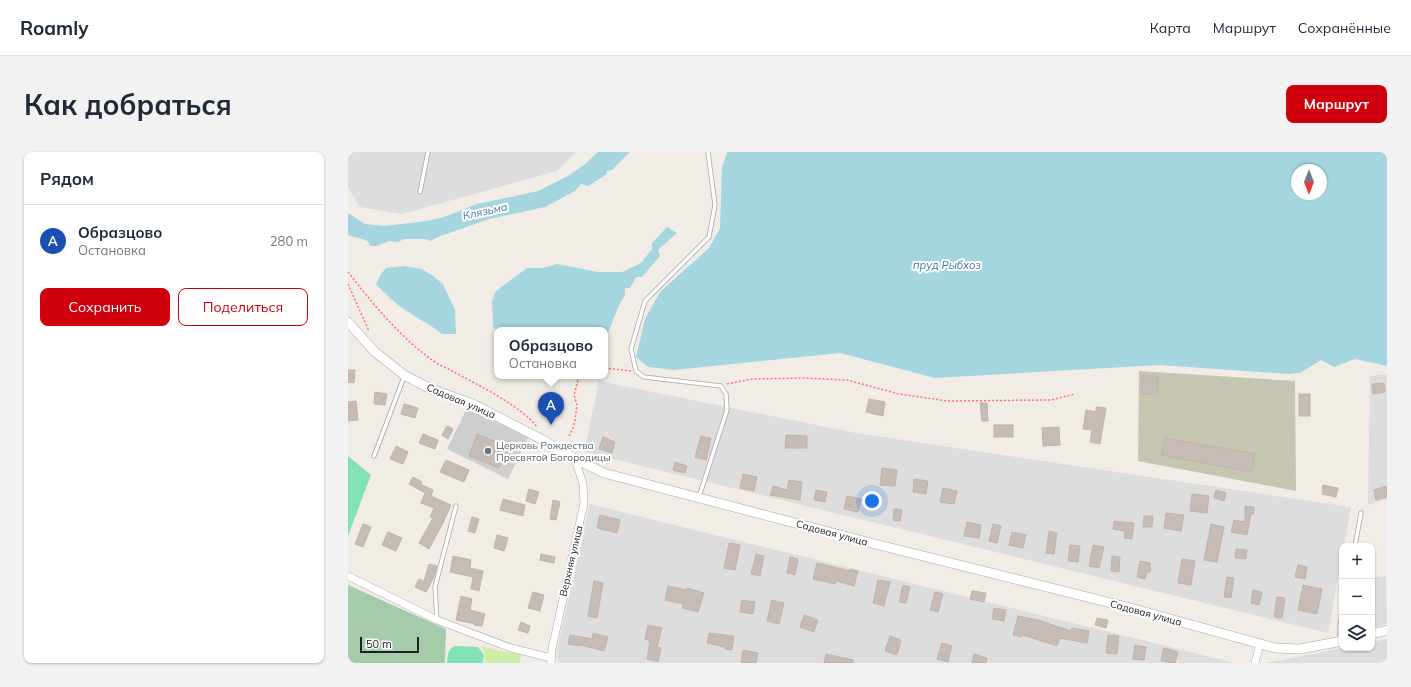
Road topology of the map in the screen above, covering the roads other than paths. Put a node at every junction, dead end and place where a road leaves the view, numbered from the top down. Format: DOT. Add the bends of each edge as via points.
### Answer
graph roads {
  1 [pos="428,152"];
  2 [pos="708,152"];
  3 [pos="420,192"];
  4 [pos="348,322"];
  5 [pos="404,375"];
  6 [pos="374,456"];
  7 [pos="575,459"];
  8 [pos="698,498"];
  9 [pos="456,506"];
  10 [pos="1361,513"];
  11 [pos="1356,543"];
  12 [pos="348,576"];
  13 [pos="437,620"];
  14 [pos="1387,630"];
  15 [pos="1375,633"];
  16 [pos="1339,641"];
  17 [pos="1260,644"];
  18 [pos="551,660"];
  19 [pos="1256,663"];
  1 -- 3 [label="lane"];
  2 -- 8 [label="lane" via="715,205 709,237 645,301 631,349 636,371 644,377 721,386 726,394 727,410"];
  4 -- 5 [label="street, Садовая улица" via="374,351"];
  5 -- 6 [label="lane"];
  5 -- 7 [label="street, Садовая улица" via="431,389 473,404"];
  7 -- 8 [label="street, Садовая улица" via="604,473"];
  7 -- 18 [label="street, Верхняя улица" via="583,484 584,503"];
  8 -- 17 [label="street, Садовая улица" via="1127,607"];
  9 -- 13 [label="lane" via="435,587"];
  10 -- 11 [label="lane"];
  12 -- 13 [label="street"];
  13 -- 18 [label="street"];
  14 -- 15 [label="street"];
  16 -- 17 [label="street, Садовая улица" via="1300,649 1275,648"];
  17 -- 19 [label="street"];
}
